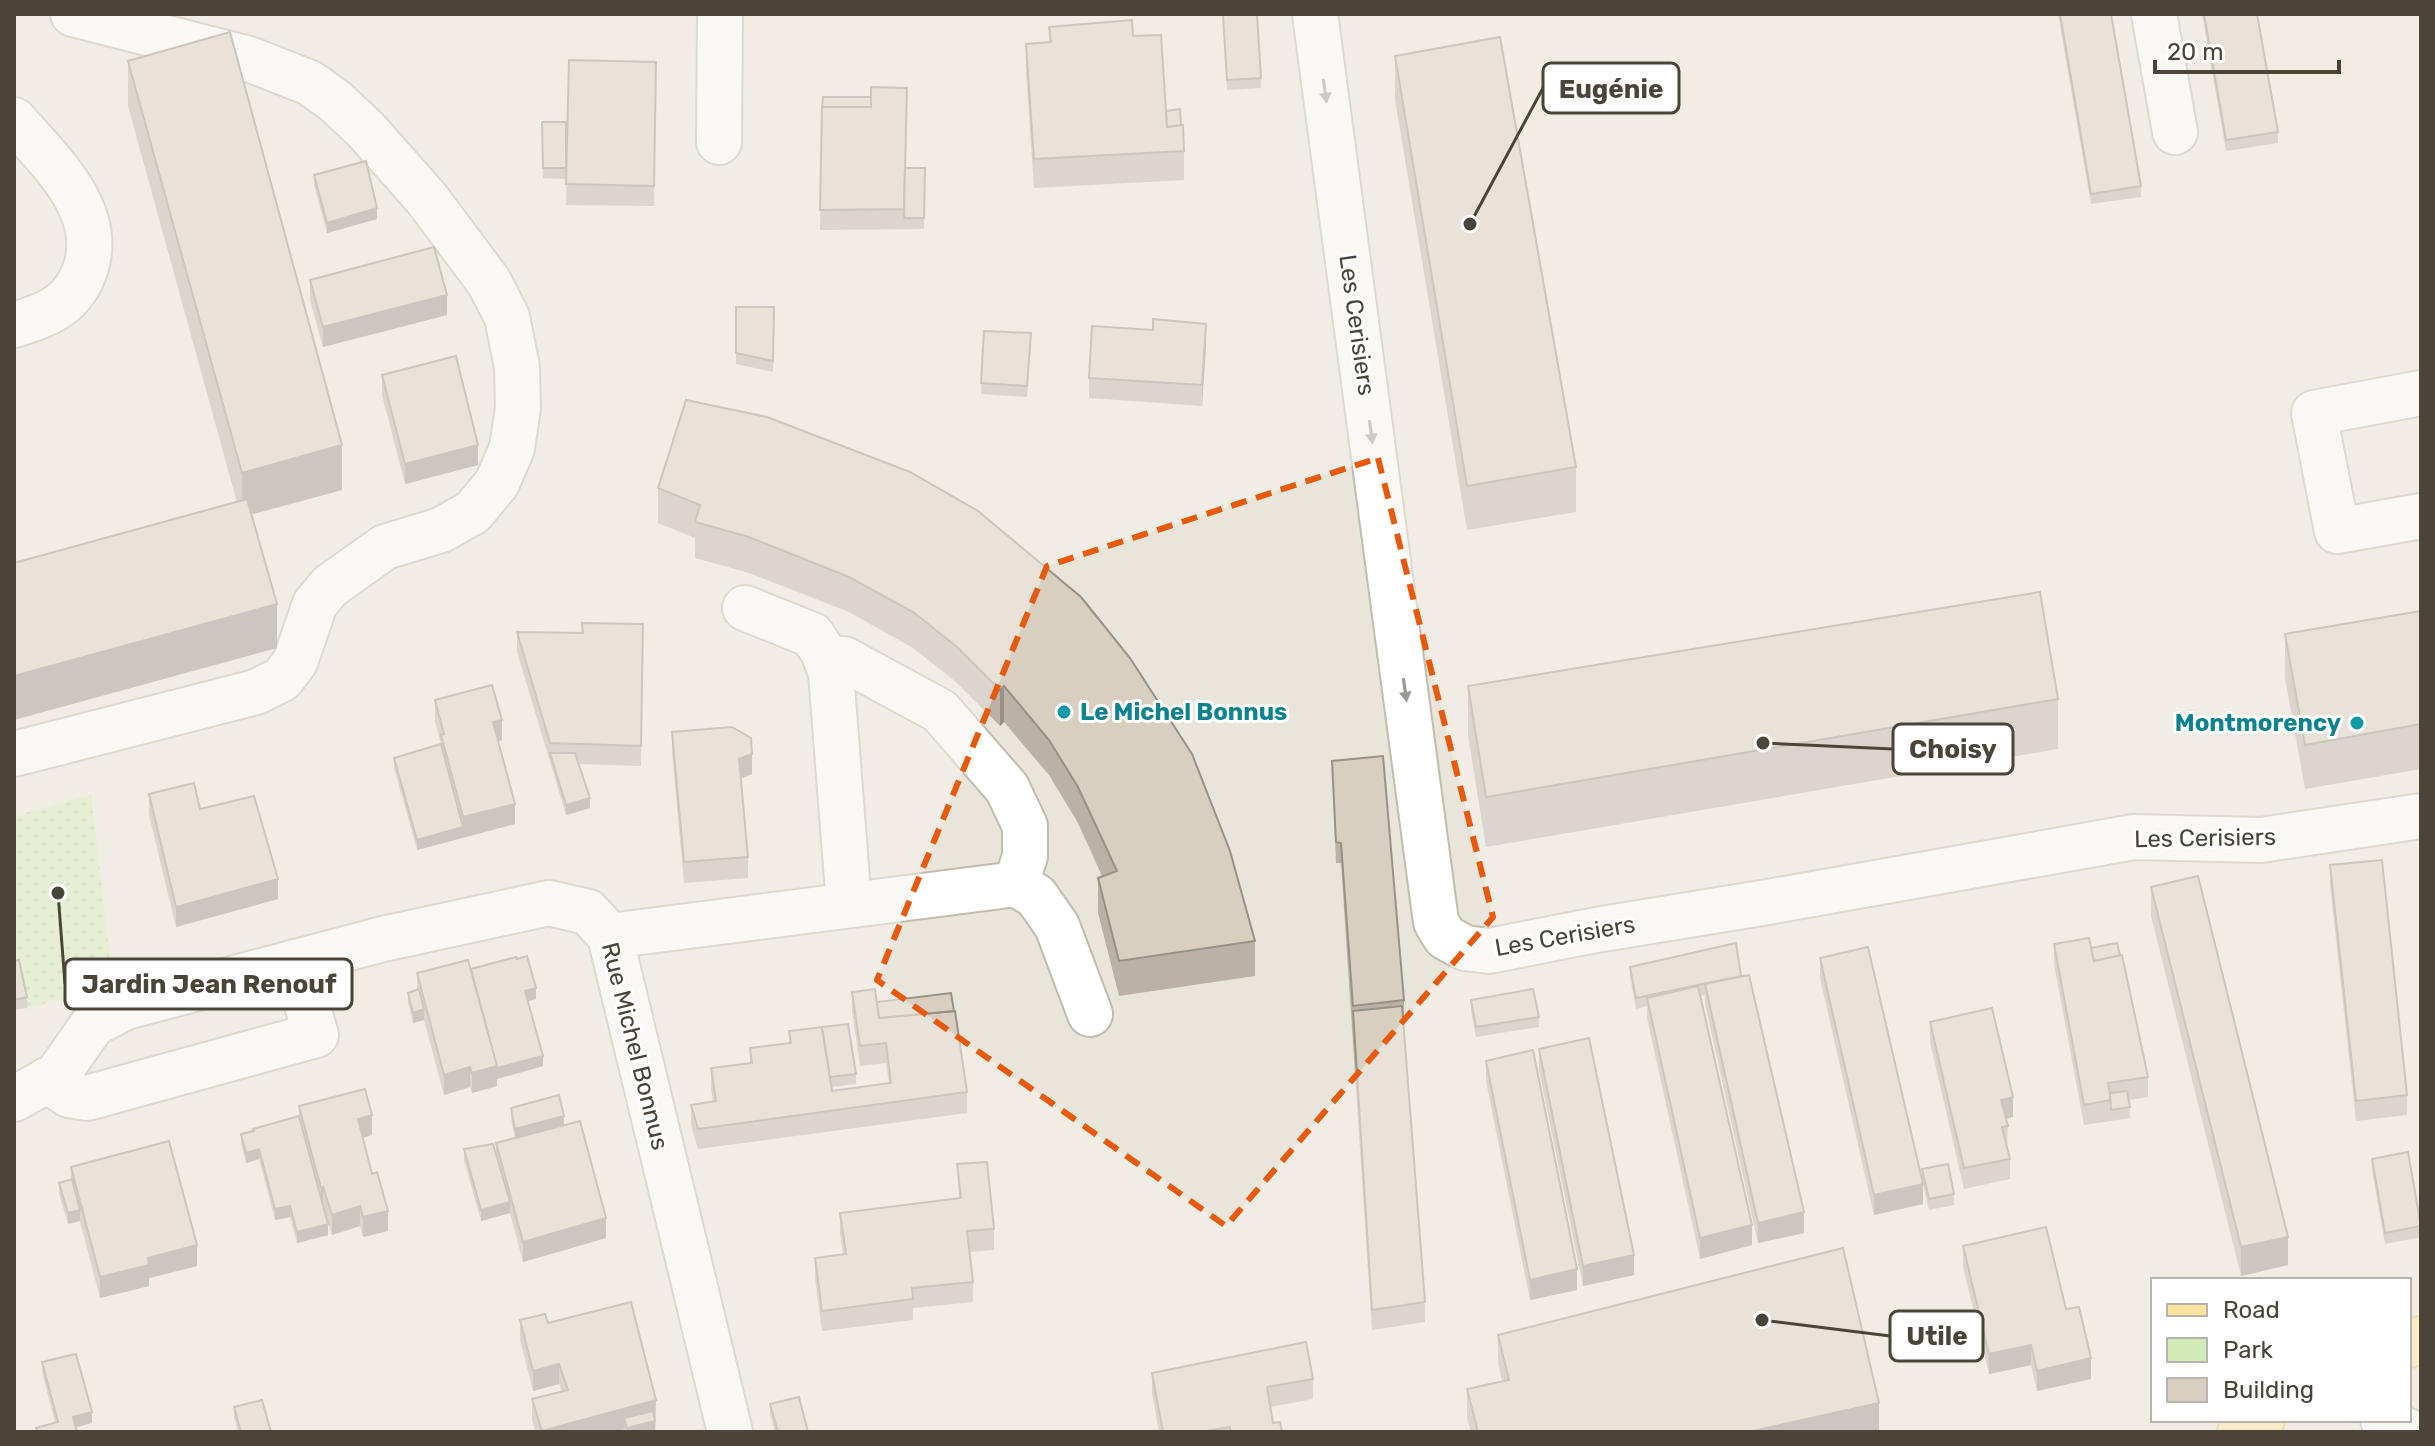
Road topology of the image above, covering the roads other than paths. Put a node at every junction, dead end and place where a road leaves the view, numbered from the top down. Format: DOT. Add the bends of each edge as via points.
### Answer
graph roads {
  1 [pos="73,14"];
  2 [pos="720,14"];
  3 [pos="1315,14"];
  4 [pos="2154,14"];
  5 [pos="14,120"];
  6 [pos="2175,132"];
  7 [pos="719,142"];
  8 [pos="14,325"];
  9 [pos="2421,393"];
  10 [pos="2421,516"];
  11 [pos="745,608"];
  12 [pos="826,660"];
  13 [pos="14,754"];
  14 [pos="2421,816"];
  15 [pos="1016,884"];
  16 [pos="849,905"];
  17 [pos="610,936"];
  18 [pos="294,962"];
  19 [pos="1090,1014"];
  20 [pos="30,1090"];
  21 [pos="2258,1422"];
  22 [pos="2388,1422"];
  23 [pos="730,1432"];
  24 [pos="2240,1432"];
  25 [pos="2410,1432"];
  1 -- 13 [label="street" via="249,59 310,83 335,101 427,199 489,282 507,317 518,408 512,448 497,483 473,512 441,530 385,547 330,586 315,604 295,662 282,679 256,692"];
  2 -- 7 [label="street"];
  3 -- 14 [label="street, Les Cerisiers, one-way" via="1436,922 1445,937 1465,948 1489,951 2134,837 2261,840"];
  4 -- 6 [label="street"];
  5 -- 8 [label="street" via="73,192 89,225 90,255 82,281 65,304"];
  9 -- 10 [label="street" via="2314,413 2337,531"];
  11 -- 12 [label="street" via="812,635"];
  12 -- 15 [label="street" via="844,659 940,711 1007,788 1025,826 1025,856"];
  12 -- 16 [label="street"];
  15 -- 16 [label="street"];
  15 -- 19 [label="street" via="1036,896 1057,926"];
  16 -- 17 [label="street"];
  17 -- 18 [label="street, Rue Michel Bonnus" via="588,912 549,903"];
  17 -- 23 [label="street, Rue Michel Bonnus"];
  18 -- 20 [label="street, Rue Michel Bonnus" via="126,1007 93,1024 57,1075"];
  18 -- 20 [label="street, Rue Michel Bonnus" via="316,1035 87,1098"];
  21 -- 24 [label="main road"];
  22 -- 25 [label="street"];
}
